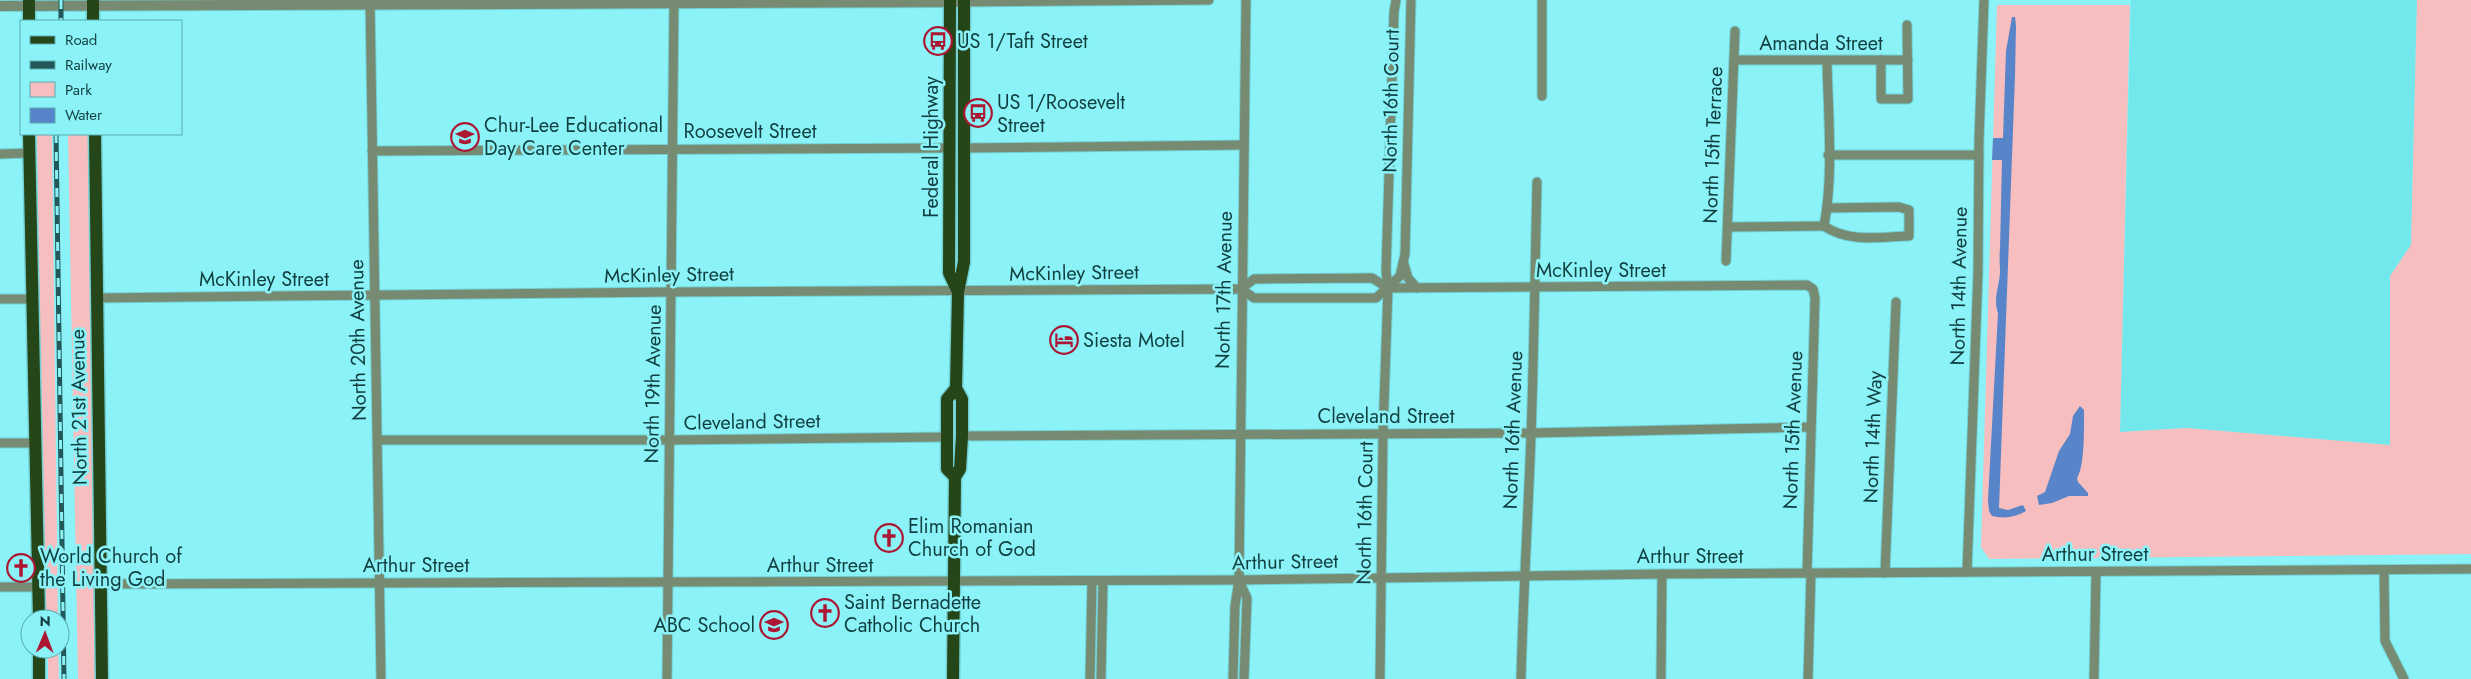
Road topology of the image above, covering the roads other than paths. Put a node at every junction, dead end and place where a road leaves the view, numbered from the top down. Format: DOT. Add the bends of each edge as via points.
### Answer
graph roads {
  1 [pos="1112,0"];
  2 [pos="1209,0"];
  3 [pos="1246,0"];
  4 [pos="1396,0"];
  5 [pos="1411,0"];
  6 [pos="1542,0"];
  7 [pos="1984,0"];
  8 [pos="950,1"];
  9 [pos="964,1"];
  10 [pos="371,2"];
  11 [pos="674,2"];
  12 [pos="29,3"];
  13 [pos="93,3"];
  14 [pos="0,6"];
  15 [pos="29,20"];
  16 [pos="93,20"];
  17 [pos="1907,25"];
  18 [pos="1735,30"];
  19 [pos="1734,60"];
  20 [pos="1881,60"];
  21 [pos="1908,60"];
  22 [pos="1826,61"];
  23 [pos="1542,96"];
  24 [pos="29,135"];
  25 [pos="95,135"];
  26 [pos="1243,145"];
  27 [pos="948,148"];
  28 [pos="965,148"];
  29 [pos="672,149"];
  30 [pos="372,151"];
  31 [pos="0,154"];
  32 [pos="28,154"];
  33 [pos="1828,155"];
  34 [pos="1979,155"];
  35 [pos="1538,182"];
  36 [pos="1828,208"];
  37 [pos="1824,226"];
  38 [pos="1728,227"];
  39 [pos="1726,262"];
  40 [pos="1404,264"];
  41 [pos="1535,287"];
  42 [pos="1388,288"];
  43 [pos="1418,288"];
  44 [pos="1241,289"];
  45 [pos="1813,289"];
  46 [pos="671,292"];
  47 [pos="958,292"];
  48 [pos="374,296"];
  49 [pos="96,298"];
  50 [pos="0,299"];
  51 [pos="32,299"];
  52 [pos="1896,302"];
  53 [pos="956,388"];
  54 [pos="1810,427"];
  55 [pos="1383,433"];
  56 [pos="1531,433"];
  57 [pos="1240,435"];
  58 [pos="962,436"];
  59 [pos="947,437"];
  60 [pos="378,440"];
  61 [pos="670,440"];
  62 [pos="34,442"];
  63 [pos="0,443"];
  64 [pos="954,477"];
  65 [pos="2471,569"];
  66 [pos="2384,570"];
  67 [pos="1967,572"];
  68 [pos="2096,572"];
  69 [pos="1809,573"];
  70 [pos="1885,573"];
  71 [pos="1662,574"];
  72 [pos="1524,576"];
  73 [pos="1381,577"];
  74 [pos="1239,580"];
  75 [pos="1092,581"];
  76 [pos="1104,581"];
  77 [pos="380,582"];
  78 [pos="954,582"];
  79 [pos="668,583"];
  80 [pos="100,584"];
  81 [pos="39,586"];
  82 [pos="0,587"];
  83 [pos="39,609"];
  84 [pos="39,659"];
  85 [pos="39,679"];
  86 [pos="102,679"];
  87 [pos="381,679"];
  88 [pos="668,679"];
  89 [pos="953,679"];
  90 [pos="1090,679"];
  91 [pos="1101,679"];
  92 [pos="1233,679"];
  93 [pos="1244,679"];
  94 [pos="1380,679"];
  95 [pos="1521,679"];
  96 [pos="1661,679"];
  97 [pos="1808,679"];
  98 [pos="2094,679"];
  99 [pos="2404,679"];
  1 -- 2 [label="street"];
  1 -- 9 [label="street"];
  3 -- 26 [label="street, North 17th Avenue"];
  4 -- 42 [label="street, North 16th Court"];
  5 -- 40 [label="street, North 16th Court"];
  6 -- 23 [label="street"];
  7 -- 34 [label="street, North 14th Avenue"];
  8 -- 9 [label="street"];
  8 -- 11 [label="street"];
  8 -- 27 [label="main road, Federal Highway"];
  9 -- 28 [label="main road, Federal Highway"];
  10 -- 11 [label="street"];
  10 -- 13 [label="street"];
  10 -- 30 [label="street, North 20th Avenue"];
  11 -- 29 [label="street, North 19th Avenue"];
  12 -- 13 [label="street"];
  12 -- 14 [label="street"];
  12 -- 15 [label="main road"];
  13 -- 16 [label="main road"];
  17 -- 21 [label="street"];
  18 -- 19 [label="street, North 15th Terrace"];
  19 -- 22 [label="street, Amanda Street"];
  19 -- 38 [label="street, North 15th Terrace"];
  20 -- 21 [label="street, Amanda Street"];
  20 -- 21 [label="street" via="1881,99 1908,99"];
  20 -- 22 [label="street, Amanda Street"];
  22 -- 33 [label="street"];
  24 -- 32 [label="main road"];
  25 -- 49 [label="main road, North 21st Avenue"];
  26 -- 28 [label="street"];
  26 -- 44 [label="street, North 17th Avenue"];
  27 -- 29 [label="street, Roosevelt Street"];
  27 -- 47 [label="main road, Federal Highway" via="949,273"];
  28 -- 47 [label="main road, Federal Highway" via="964,262"];
  29 -- 30 [label="street, Roosevelt Street"];
  29 -- 46 [label="street, North 19th Avenue"];
  30 -- 48 [label="street, North 20th Avenue"];
  31 -- 32 [label="street"];
  32 -- 51 [label="main road"];
  33 -- 34 [label="street"];
  33 -- 36 [label="street"];
  34 -- 67 [label="street, North 14th Avenue"];
  35 -- 41 [label="street, North 16th Avenue"];
  36 -- 37 [label="street"];
  36 -- 37 [label="street" via="1909,210 1908,236 1848,237"];
  37 -- 38 [label="street"];
  38 -- 39 [label="street, North 15th Terrace"];
  40 -- 42 [label="street" via="1400,276"];
  40 -- 43 [label="street" via="1408,278"];
  41 -- 43 [label="street, McKinley Street"];
  41 -- 45 [label="street, McKinley Street" via="1807,285"];
  41 -- 56 [label="street, North 16th Avenue"];
  42 -- 43 [label="street, McKinley Street"];
  42 -- 44 [label="street, McKinley Street" via="1372,278 1254,279"];
  42 -- 44 [label="street, McKinley Street" via="1376,298 1254,298"];
  42 -- 55 [label="street, North 16th Court"];
  44 -- 47 [label="street, McKinley Street"];
  44 -- 57 [label="street, North 17th Avenue"];
  45 -- 54 [label="street, North 15th Avenue"];
  46 -- 47 [label="street, McKinley Street"];
  46 -- 48 [label="street, McKinley Street"];
  46 -- 61 [label="street, North 19th Avenue"];
  47 -- 53 [label="main road, Federal Highway"];
  48 -- 49 [label="street, McKinley Street"];
  48 -- 60 [label="street, North 20th Avenue"];
  49 -- 80 [label="main road, North 21st Avenue"];
  50 -- 51 [label="street"];
  51 -- 62 [label="main road"];
  52 -- 70 [label="street, North 14th Way"];
  53 -- 58 [label="main road, Federal Highway" via="962,399"];
  53 -- 59 [label="main road, Federal Highway" via="947,399"];
  54 -- 56 [label="street, Cleveland Street"];
  54 -- 69 [label="street, North 15th Avenue"];
  55 -- 56 [label="street, Cleveland Street"];
  55 -- 57 [label="street, Cleveland Street"];
  55 -- 73 [label="street, North 16th Court"];
  56 -- 72 [label="street, North 16th Avenue"];
  57 -- 58 [label="street, Cleveland Street"];
  57 -- 74 [label="street, North 17th Avenue"];
  58 -- 64 [label="main road, Federal Highway" via="960,469"];
  59 -- 61 [label="street, Cleveland Street"];
  59 -- 64 [label="main road, Federal Highway" via="947,469"];
  60 -- 61 [label="street, Cleveland Street"];
  60 -- 77 [label="street, North 20th Avenue"];
  61 -- 79 [label="street, North 19th Avenue"];
  62 -- 63 [label="street"];
  62 -- 81 [label="main road"];
  64 -- 78 [label="main road"];
  65 -- 66 [label="street, Arthur Street"];
  66 -- 68 [label="street, Arthur Street"];
  66 -- 99 [label="street" via="2385,641"];
  67 -- 68 [label="street, Arthur Street"];
  67 -- 70 [label="street, Arthur Street"];
  68 -- 98 [label="street"];
  69 -- 70 [label="street, Arthur Street"];
  69 -- 71 [label="street, Arthur Street"];
  69 -- 97 [label="street, North 15th Avenue"];
  71 -- 72 [label="street, Arthur Street"];
  71 -- 96 [label="street"];
  72 -- 73 [label="street, Arthur Street"];
  72 -- 95 [label="street, North 16th Avenue"];
  73 -- 74 [label="street, Arthur Street"];
  73 -- 94 [label="street, North 16th Court"];
  74 -- 76 [label="street, Arthur Street"];
  74 -- 92 [label="street, North 17th Avenue"];
  74 -- 93 [label="street, North 17th Avenue" via="1247,598"];
  75 -- 76 [label="street, Arthur Street"];
  75 -- 78 [label="street, Arthur Street"];
  75 -- 90 [label="street"];
  76 -- 91 [label="street"];
  77 -- 79 [label="street, Arthur Street"];
  77 -- 80 [label="street, Arthur Street"];
  77 -- 87 [label="street, North 20th Avenue"];
  78 -- 79 [label="street, Arthur Street"];
  78 -- 89 [label="main road"];
  79 -- 88 [label="street, North 19th Avenue"];
  80 -- 86 [label="main road, North 21st Avenue"];
  81 -- 82 [label="street"];
  81 -- 83 [label="main road"];
  84 -- 85 [label="main road"];
}
